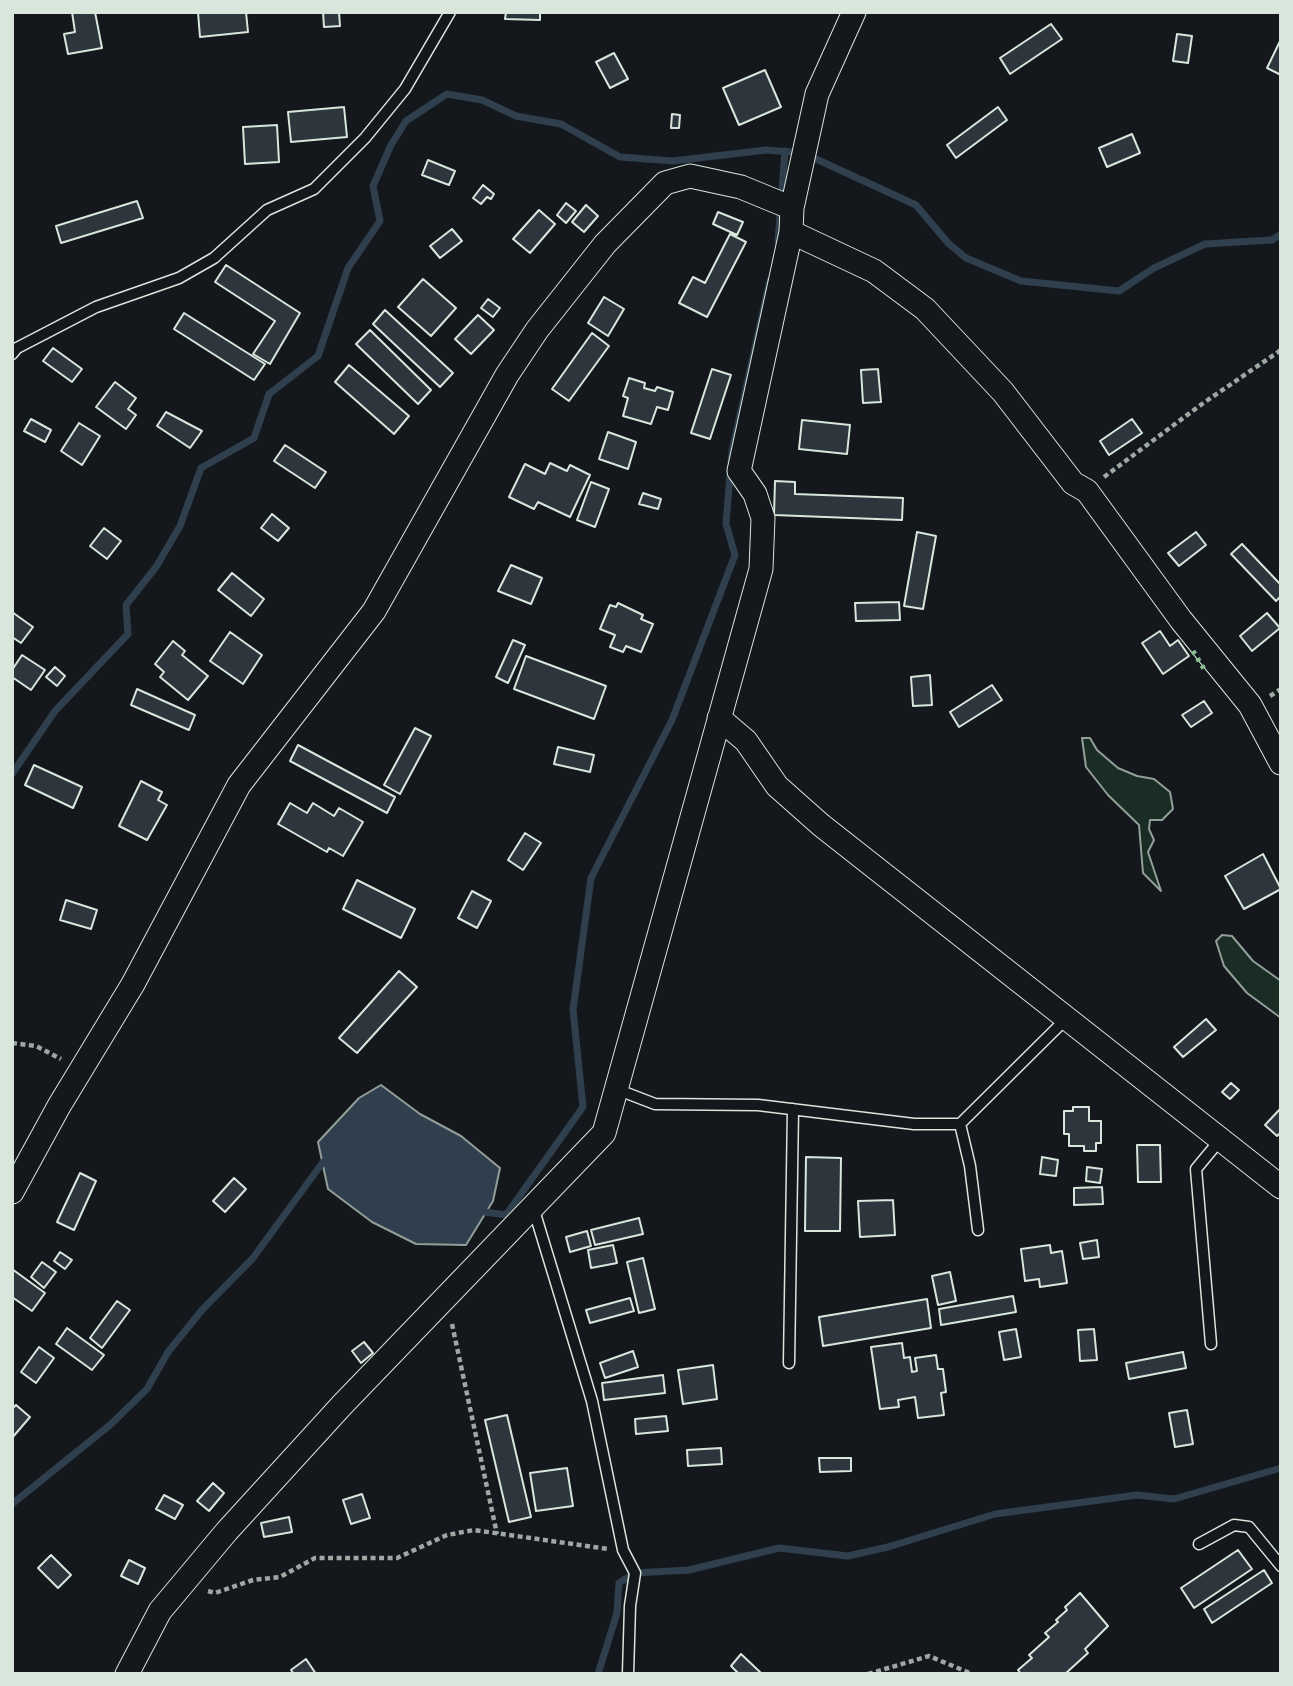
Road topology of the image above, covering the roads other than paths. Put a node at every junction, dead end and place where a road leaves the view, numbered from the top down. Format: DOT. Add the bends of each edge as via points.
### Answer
graph roads {
  1 [pos="450,12"];
  2 [pos="854,12"];
  3 [pos="792,208"];
  4 [pos="791,232"];
  5 [pos="12,354"];
  6 [pos="719,718"];
  7 [pos="1281,762"];
  8 [pos="1067,1018"];
  9 [pos="616,1089"];
  10 [pos="793,1109"];
  11 [pos="960,1124"];
  12 [pos="1220,1140"];
  13 [pos="1281,1187"];
  14 [pos="12,1192"];
  15 [pos="533,1207"];
  16 [pos="978,1230"];
  17 [pos="1211,1345"];
  18 [pos="789,1363"];
  19 [pos="1199,1544"];
  20 [pos="1281,1566"];
  21 [pos="127,1674"];
  22 [pos="628,1674"];
  1 -- 5 [label="lane" via="405,89 314,189 267,209 214,258 179,278 96,307"];
  2 -- 3 [label="street" via="817,94"];
  3 -- 4 [label="street"];
  3 -- 14 [label="street" via="741,187 690,176 664,183 605,244 507,375 374,611 239,785 133,984"];
  4 -- 6 [label="street" via="739,471 763,517 761,569"];
  4 -- 7 [label="street" via="874,271 925,309 1003,392 1073,483 1087,491 1250,705 1270,733"];
  6 -- 8 [label="street" via="746,741 777,786 821,825"];
  6 -- 9 [label="street"];
  8 -- 11 [label="lane"];
  8 -- 12 [label="street"];
  9 -- 10 [label="lane" via="655,1104"];
  9 -- 15 [label="street" via="604,1133"];
  10 -- 11 [label="lane" via="914,1124"];
  10 -- 18 [label="lane"];
  11 -- 16 [label="lane"];
  12 -- 13 [label="street"];
  12 -- 17 [label="lane" via="1196,1169"];
  15 -- 21 [label="street" via="333,1415 159,1611"];
  15 -- 22 [label="lane" via="592,1401 623,1550 635,1573"];
  19 -- 20 [label="lane" via="1234,1525 1249,1527"];
}
